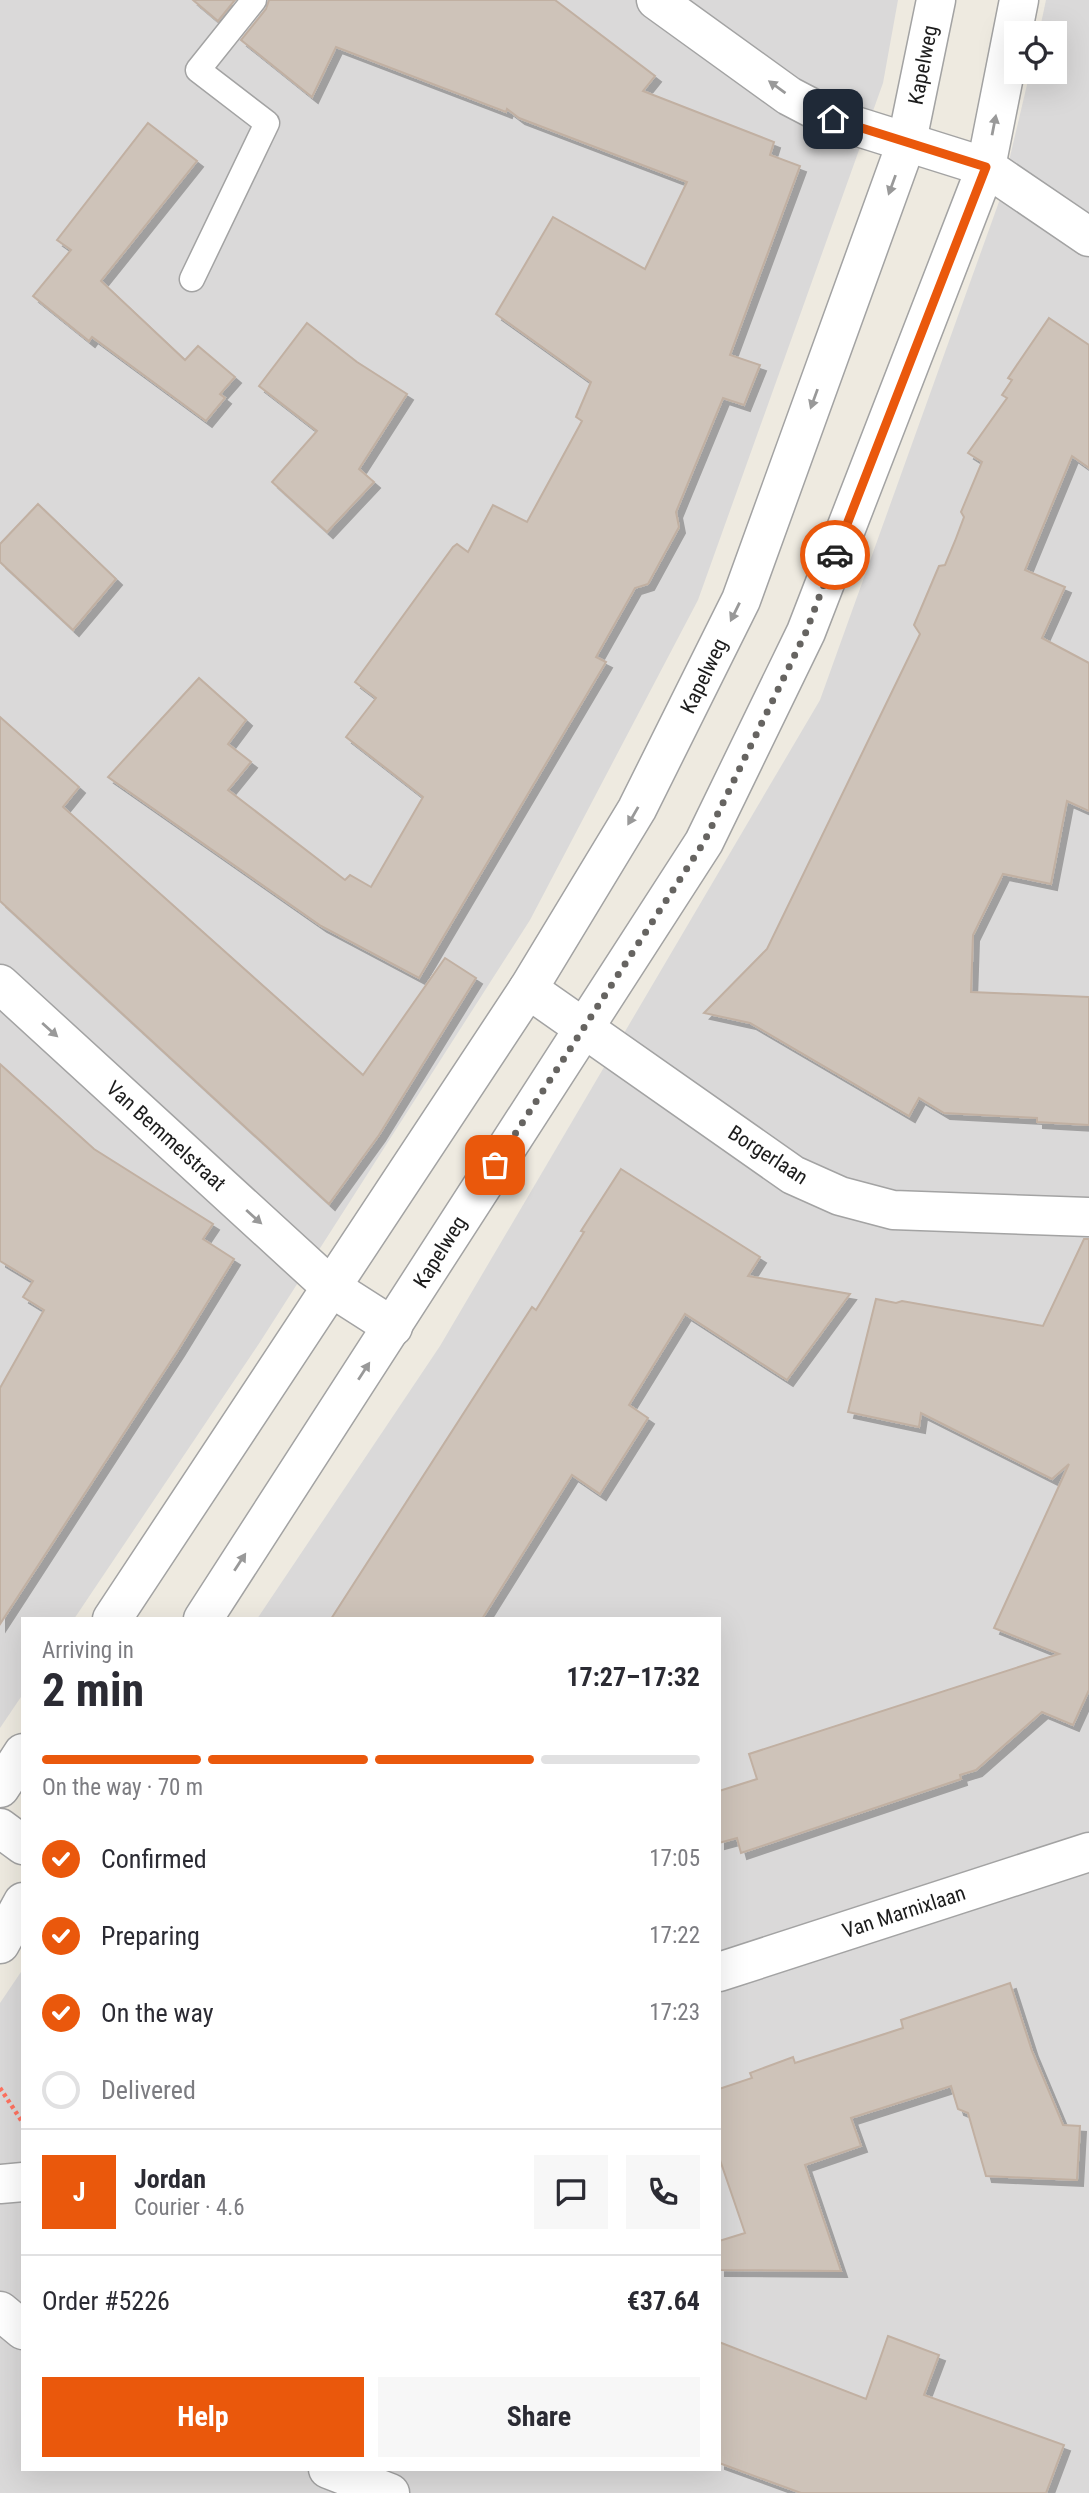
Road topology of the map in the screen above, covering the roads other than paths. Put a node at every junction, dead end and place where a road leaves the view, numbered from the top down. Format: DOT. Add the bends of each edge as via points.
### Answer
graph roads {
  1 [pos="254,0"];
  2 [pos="656,0"];
  3 [pos="936,0"];
  4 [pos="1019,0"];
  5 [pos="907,141"];
  6 [pos="986,167"];
  7 [pos="1089,237"];
  8 [pos="192,279"];
  9 [pos="0,984"];
  10 [pos="528,989"];
  11 [pos="583,1027"];
  12 [pos="1089,1217"];
  13 [pos="332,1288"];
  14 [pos="393,1327"];
  15 [pos="113,1617"];
  16 [pos="204,1617"];
  17 [pos="21,1756"];
  18 [pos="0,1788"];
  19 [pos="0,1828"];
  20 [pos="21,1844"];
  21 [pos="1089,1852"];
  22 [pos="21,1906"];
  23 [pos="0,1944"];
  24 [pos="721,1971"];
  25 [pos="21,2182"];
  26 [pos="0,2185"];
  27 [pos="0,2311"];
  28 [pos="21,2328"];
  29 [pos="333,2471"];
  30 [pos="390,2493"];
  1 -- 8 [label="lane" via="198,70 267,123"];
  5 -- 2 [label="street, one-way" via="833,119 789,96"];
  3 -- 5 [label="street, Kapelweg"];
  6 -- 4 [label="street, Kapelweg, one-way"];
  5 -- 6 [label="street"];
  5 -- 10 [label="street, Kapelweg, one-way" via="741,600 637,809"];
  6 -- 7 [label="street"];
  6 -- 11 [label="street, Kapelweg" via="806,632 704,842"];
  9 -- 13 [label="street, Van Bemmelstraat, one-way"];
  10 -- 11 [label="street, Borgerlaan"];
  10 -- 13 [label="street, Kapelweg"];
  11 -- 12 [label="street, Borgerlaan" via="793,1175 840,1196 893,1210"];
  11 -- 14 [label="street, Kapelweg"];
  13 -- 14 [label="street"];
  13 -- 15 [label="street, Kapelweg"];
  16 -- 14 [label="street, Kapelweg, one-way"];
  17 -- 18 [label="street"];
  19 -- 20 [label="street"];
  21 -- 24 [label="street, Van Marnixlaan"];
  22 -- 23 [label="street"];
  25 -- 26 [label="street"];
  27 -- 28 [label="street"];
  29 -- 30 [label="street"];
}
